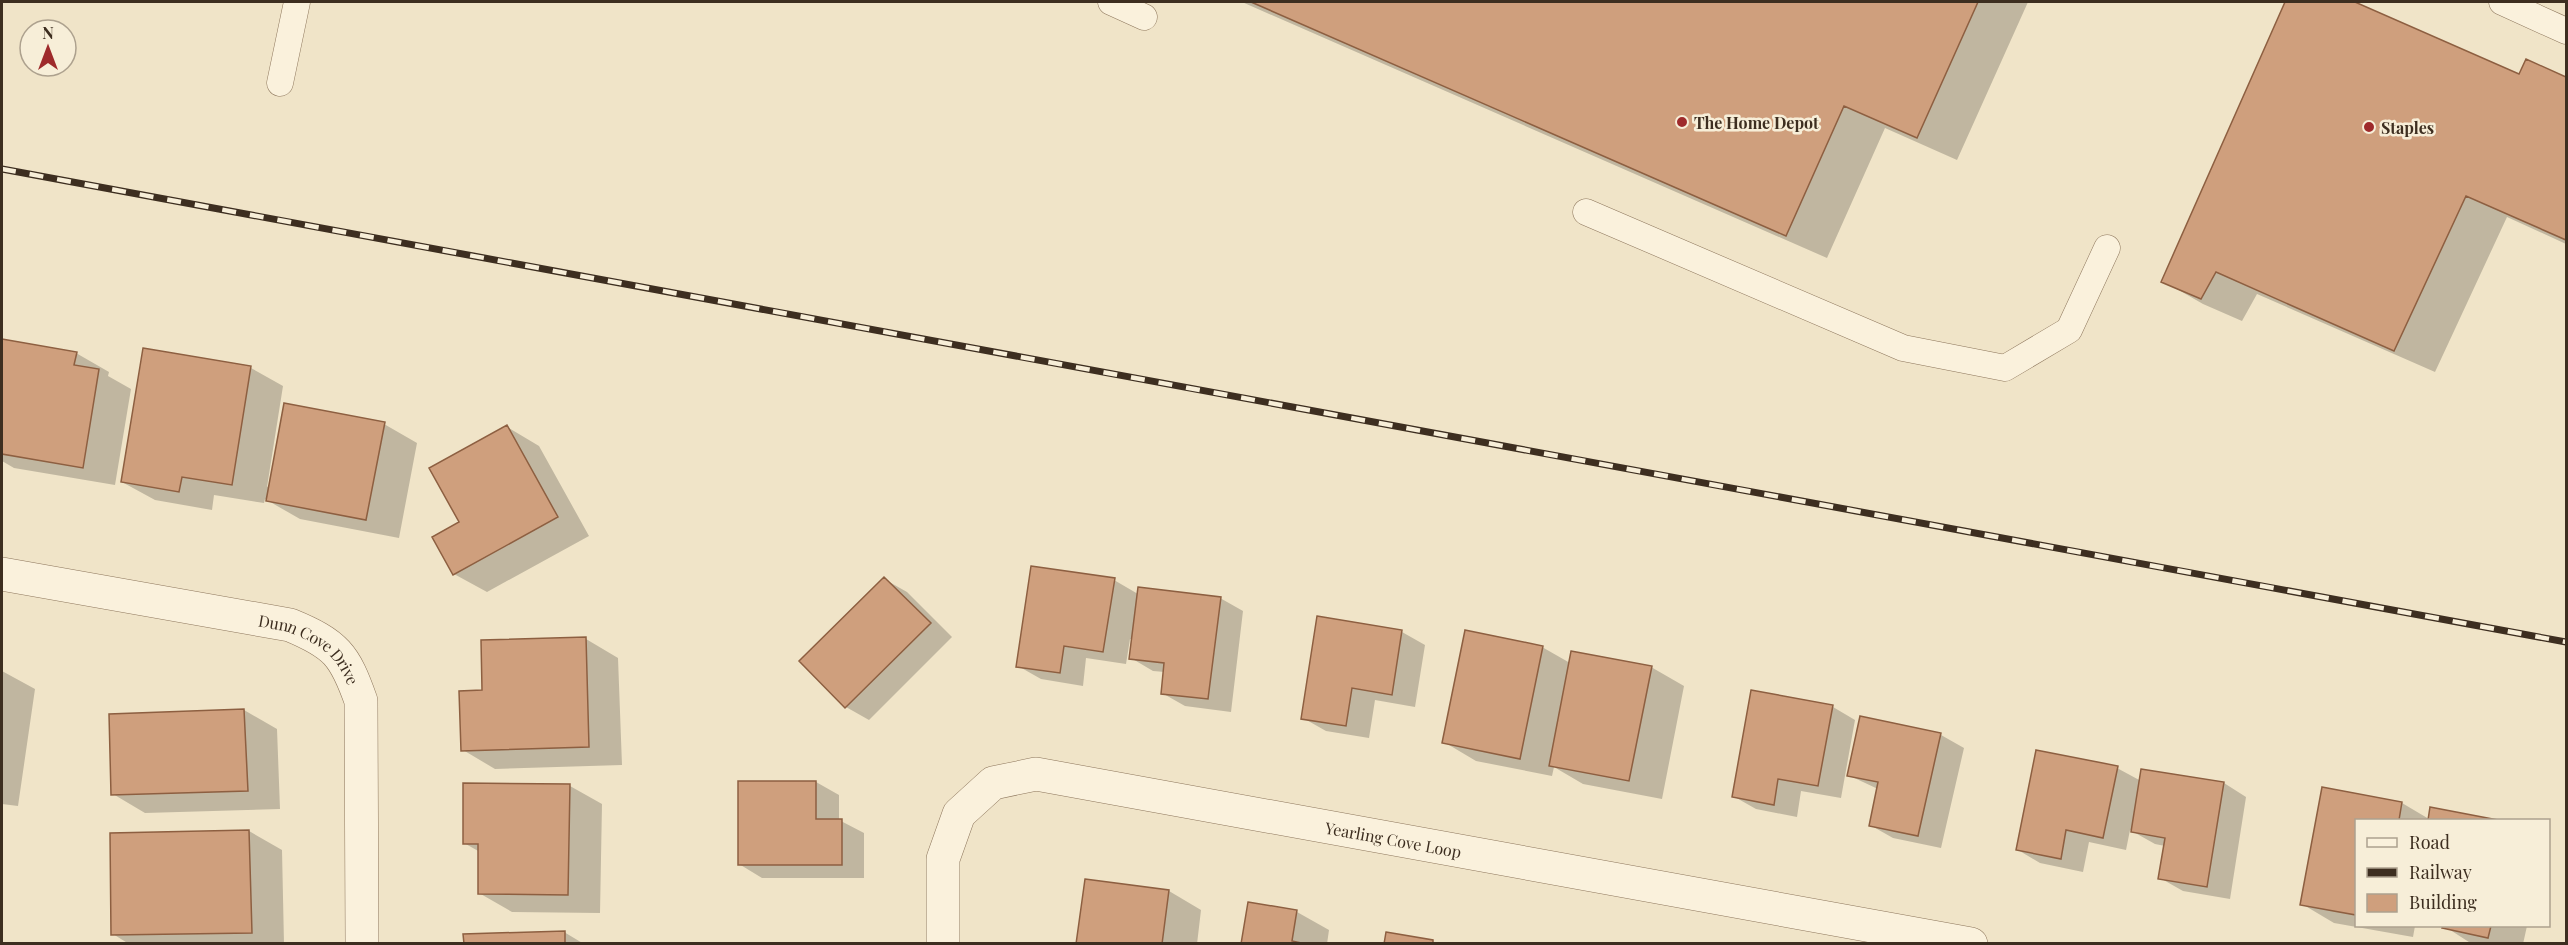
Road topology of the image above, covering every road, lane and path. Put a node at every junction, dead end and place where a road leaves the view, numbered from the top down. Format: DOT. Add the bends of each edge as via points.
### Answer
graph roads {
  1 [pos="297,2"];
  2 [pos="1111,2"];
  3 [pos="2502,2"];
  4 [pos="1144,16"];
  5 [pos="2566,31"];
  6 [pos="280,83"];
  7 [pos="1586,212"];
  8 [pos="2107,248"];
  9 [pos="2,574"];
  10 [pos="362,944"];
  11 [pos="943,944"];
  12 [pos="1971,944"];
  1 -- 6 [label="lane"];
  2 -- 4 [label="lane"];
  3 -- 5 [label="lane"];
  7 -- 8 [label="lane" via="1903,348 2005,368 2069,330"];
  9 -- 10 [label="street, Dunn Cove Drive" via="290,626 316,636 339,653 361,701"];
  11 -- 12 [label="street, Yearling Cove Loop" via="943,859 959,814 993,783 1036,774"];
}
